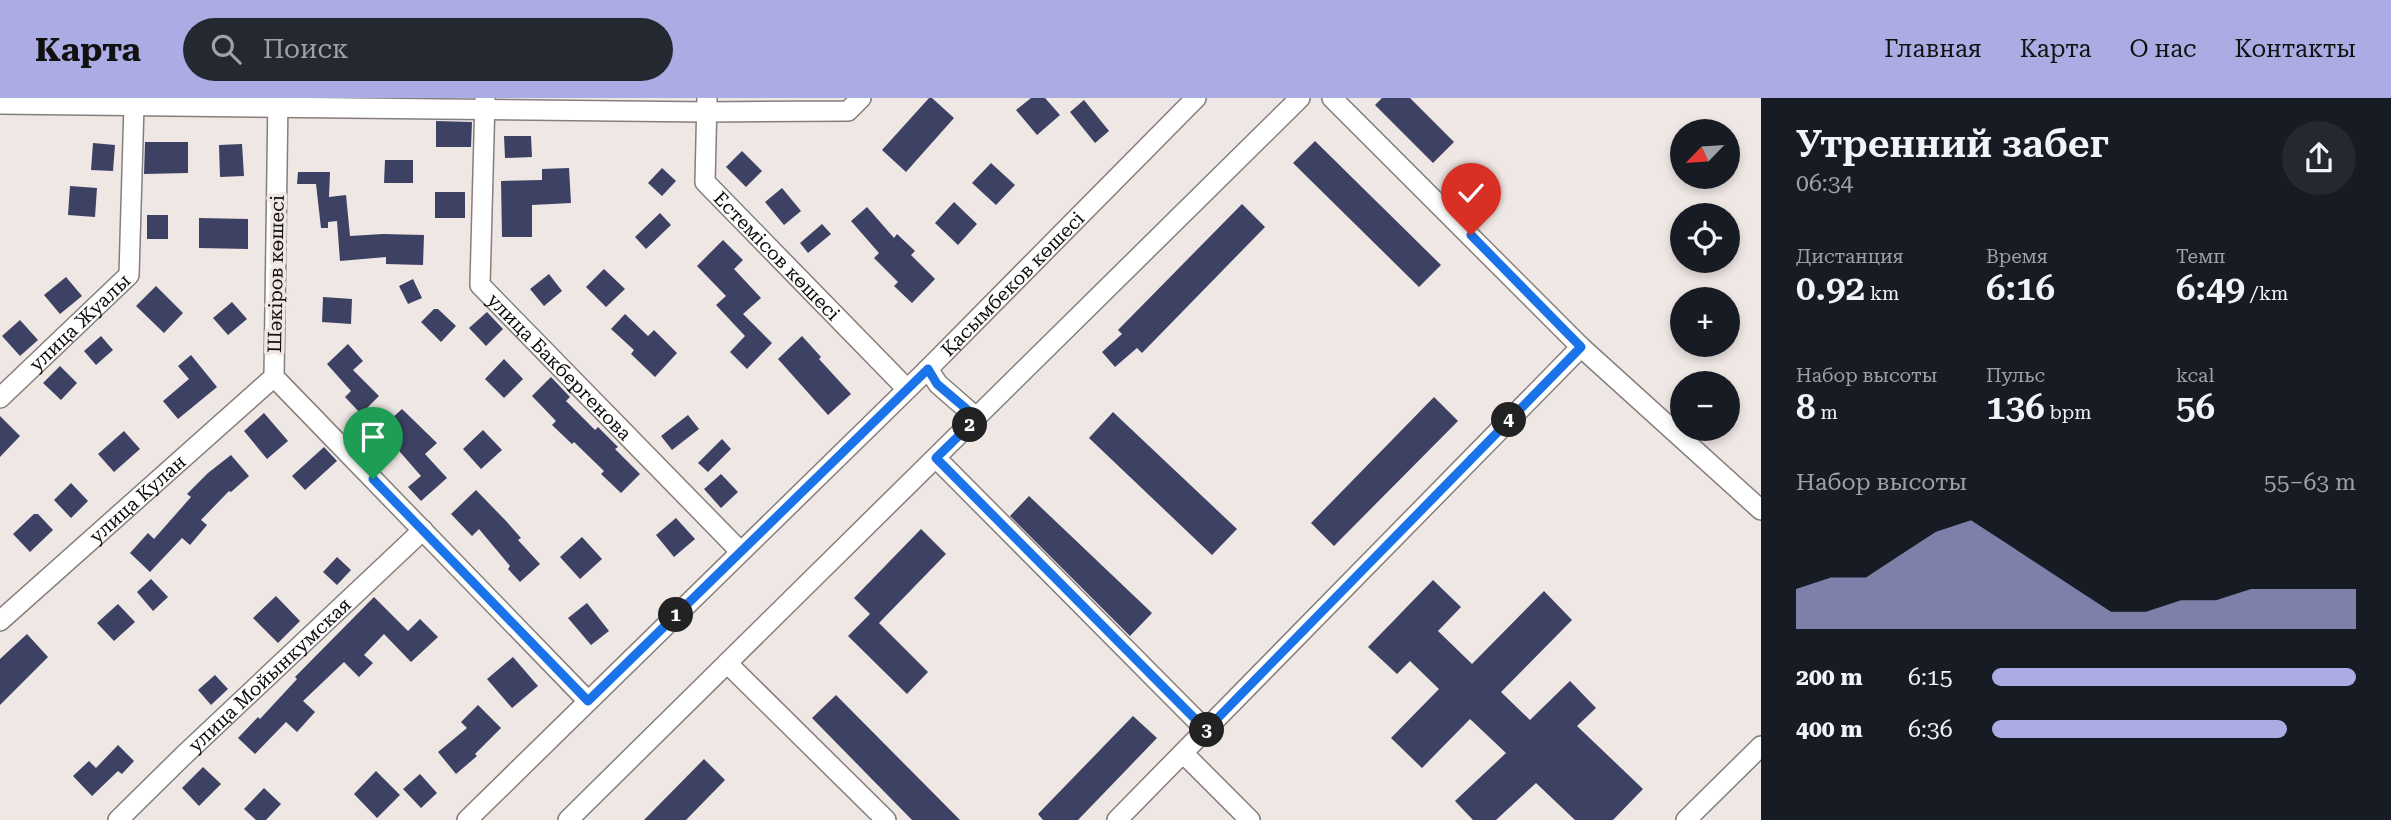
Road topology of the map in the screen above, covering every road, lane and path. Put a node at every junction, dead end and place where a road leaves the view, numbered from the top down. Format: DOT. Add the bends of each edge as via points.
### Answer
graph roads {
  1 [pos="861,98"];
  2 [pos="1196,98"];
  3 [pos="1300,98"];
  4 [pos="1332,98"];
  5 [pos="278,103"];
  6 [pos="0,104"];
  7 [pos="485,104"];
  8 [pos="134,105"];
  9 [pos="706,105"];
  10 [pos="1581,347"];
  11 [pos="928,369"];
  12 [pos="274,377"];
  13 [pos="907,389"];
  14 [pos="0,398"];
  15 [pos="977,418"];
  16 [pos="936,458"];
  17 [pos="1761,510"];
  18 [pos="423,530"];
  19 [pos="740,551"];
  20 [pos="0,621"];
  21 [pos="728,664"];
  22 [pos="588,701"];
  23 [pos="1206,730"];
  24 [pos="1761,746"];
  25 [pos="1184,754"];
  26 [pos="118,820"];
  27 [pos="467,820"];
  28 [pos="568,820"];
  29 [pos="886,820"];
  30 [pos="1117,820"];
  31 [pos="1250,820"];
  32 [pos="1686,820"];
  1 -- 9 [label="street" via="848,111"];
  2 -- 11 [label="street, Қасымбеков көшесі"];
  3 -- 15 [label="street"];
  4 -- 10 [label="street"];
  5 -- 7 [label="street"];
  5 -- 8 [label="street"];
  5 -- 12 [label="street, Шәкіров көшесі"];
  6 -- 8 [label="street"];
  7 -- 9 [label="street"];
  7 -- 19 [label="street, улица Бакбергенова" via="480,285"];
  8 -- 14 [label="street, улица Жуалы" via="129,275"];
  9 -- 13 [label="street, Естемісов көшесі" via="705,182"];
  10 -- 17 [label="street"];
  10 -- 23 [label="street"];
  11 -- 13 [label="street, Қасымбеков көшесі"];
  11 -- 15 [label="street" via="937,384"];
  12 -- 18 [label="street, Шәкіров көшесі"];
  12 -- 20 [label="street, улица Кулан"];
  13 -- 19 [label="street, Қасымбеков көшесі"];
  15 -- 16 [label="street"];
  16 -- 21 [label="street"];
  16 -- 23 [label="street"];
  18 -- 22 [label="street, Шәкіров көшесі"];
  18 -- 26 [label="street, улица Мойынкумская"];
  19 -- 22 [label="street, Қасымбеков көшесі"];
  21 -- 28 [label="street"];
  21 -- 29 [label="street"];
  22 -- 27 [label="street, Қасымбеков көшесі"];
  23 -- 25 [label="street"];
  24 -- 32 [label="street"];
  25 -- 30 [label="street"];
  25 -- 31 [label="street"];
}
